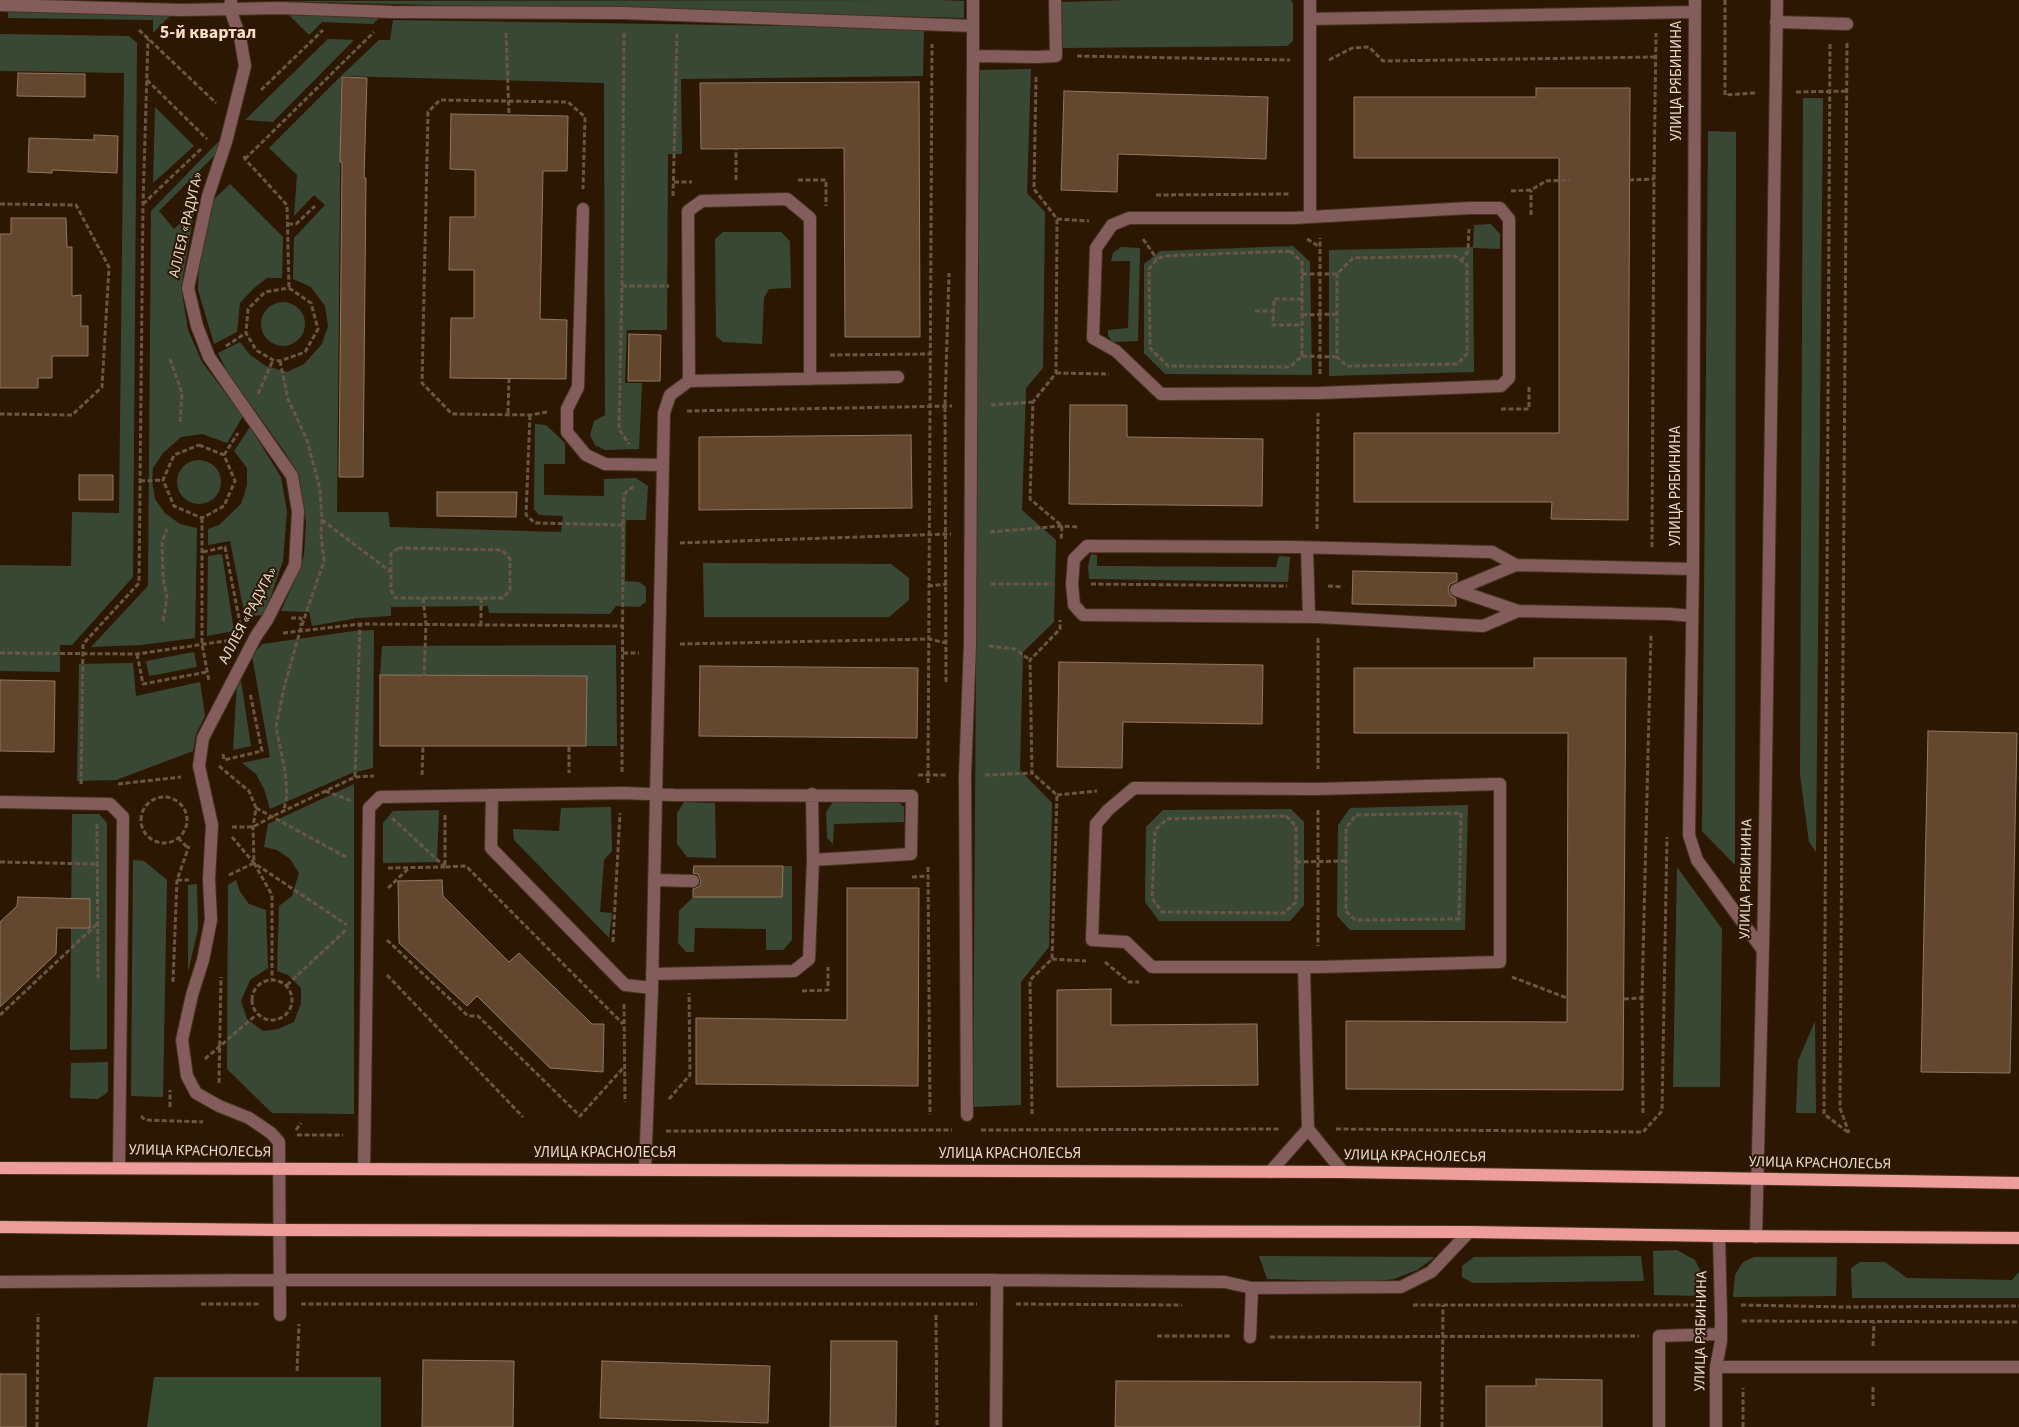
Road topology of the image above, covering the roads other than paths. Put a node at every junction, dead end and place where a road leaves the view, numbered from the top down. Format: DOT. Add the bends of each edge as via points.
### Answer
graph roads {
  1 [pos="973,0"];
  2 [pos="1055,0"];
  3 [pos="1310,0"];
  4 [pos="1777,0"];
  5 [pos="230,4"];
  6 [pos="0,5"];
  7 [pos="1695,6"];
  8 [pos="1310,19"];
  9 [pos="1776,22"];
  10 [pos="1847,24"];
  11 [pos="973,26"];
  12 [pos="973,56"];
  13 [pos="583,209"];
  14 [pos="1310,217"];
  15 [pos="898,378"];
  16 [pos="810,379"];
  17 [pos="688,381"];
  18 [pos="663,465"];
  19 [pos="1307,548"];
  20 [pos="1516,565"];
  21 [pos="1693,569"];
  22 [pos="1518,611"];
  23 [pos="1692,616"];
  24 [pos="1313,617"];
  25 [pos="657,794"];
  26 [pos="812,794"];
  27 [pos="492,795"];
  28 [pos="0,802"];
  29 [pos="812,860"];
  30 [pos="654,880"];
  31 [pos="693,881"];
  32 [pos="1762,950"];
  33 [pos="1304,967"];
  34 [pos="652,974"];
  35 [pos="652,988"];
  36 [pos="967,1115"];
  37 [pos="1308,1129"];
  38 [pos="119,1167"];
  39 [pos="0,1168"];
  40 [pos="279,1169"];
  41 [pos="364,1169"];
  42 [pos="645,1170"];
  43 [pos="1270,1172"];
  44 [pos="1343,1172"];
  45 [pos="1757,1179"];
  46 [pos="2019,1183"];
  47 [pos="0,1227"];
  48 [pos="279,1230"];
  49 [pos="1468,1232"];
  50 [pos="1719,1236"];
  51 [pos="1756,1237"];
  52 [pos="2019,1238"];
  53 [pos="280,1280"];
  54 [pos="997,1280"];
  55 [pos="0,1282"];
  56 [pos="1252,1288"];
  57 [pos="280,1309"];
  58 [pos="1721,1334"];
  59 [pos="1250,1337"];
  60 [pos="1716,1367"];
  61 [pos="2019,1367"];
  62 [pos="996,1427"];
  63 [pos="1659,1427"];
  64 [pos="1716,1427"];
  1 -- 11 [label="street"];
  2 -- 12 [label="street" via="1056,56"];
  3 -- 8 [label="street"];
  4 -- 9 [label="street, УЛИЦА РЯБИНИНА"];
  5 -- 6 [label="street" via="182,10"];
  5 -- 11 [label="street" via="393,12 623,12"];
  5 -- 40 [label="street, АЛЛЕЯ «РАДУГА»" via="245,66 208,196 188,288 196,326 209,357 292,476 298,511 295,565 267,620 250,637 203,738 199,766 212,825 211,920 182,1040 187,1076 196,1093 249,1118 271,1133 279,1142"];
  7 -- 8 [label="street"];
  7 -- 21 [label="street, УЛИЦА РЯБИНИНА"];
  8 -- 14 [label="street"];
  9 -- 10 [label="street"];
  9 -- 32 [label="street, УЛИЦА РЯБИНИНА"];
  11 -- 12 [label="street"];
  12 -- 36 [label="street" via="971,583 965,776"];
  13 -- 18 [label="street" via="578,388 567,409 567,432 586,455 605,464"];
  14 -- 14 [label="street" via="1500,208 1509,219 1509,378 1502,386 1320,393 1161,394 1116,351 1093,338 1096,248 1112,226 1130,218"];
  15 -- 16 [label="street"];
  16 -- 17 [label="street"];
  16 -- 17 [label="street" via="810,218 786,199 702,201 688,211"];
  17 -- 18 [label="street" via="670,395 664,412"];
  18 -- 25 [label="street"];
  19 -- 20 [label="street" via="1492,552"];
  19 -- 24 [label="street"];
  19 -- 24 [label="street" via="1087,546 1074,559 1072,584 1074,605 1083,615"];
  20 -- 21 [label="street"];
  20 -- 22 [label="street" via="1456,590"];
  21 -- 23 [label="street, УЛИЦА РЯБИНИНА"];
  22 -- 23 [label="street"];
  22 -- 24 [label="street" via="1483,626"];
  23 -- 32 [label="street, УЛИЦА РЯБИНИНА" via="1689,835 1697,860"];
  25 -- 26 [label="street"];
  25 -- 27 [label="street"];
  25 -- 30 [label="street"];
  26 -- 29 [label="street"];
  26 -- 29 [label="street" via="912,796 911,854"];
  27 -- 35 [label="street" via="491,848 625,986"];
  27 -- 41 [label="street" via="380,797 369,808"];
  28 -- 38 [label="street" via="110,804 123,817"];
  29 -- 34 [label="street" via="809,959 794,971"];
  30 -- 31 [label="street"];
  30 -- 34 [label="street"];
  32 -- 45 [label="street, УЛИЦА РЯБИНИНА"];
  33 -- 33 [label="street" via="1500,962 1500,784 1318,789 1134,788 1096,824 1092,940 1126,942 1152,967"];
  33 -- 37 [label="street"];
  34 -- 35 [label="street"];
  35 -- 42 [label="street"];
  37 -- 43 [label="street"];
  37 -- 44 [label="street"];
  38 -- 39 [label="main road, УЛИЦА КРАСНОЛЕСЬЯ"];
  38 -- 40 [label="main road, УЛИЦА КРАСНОЛЕСЬЯ"];
  40 -- 41 [label="main road, УЛИЦА КРАСНОЛЕСЬЯ"];
  40 -- 48 [label="street"];
  41 -- 42 [label="main road, УЛИЦА КРАСНОЛЕСЬЯ"];
  42 -- 43 [label="main road, УЛИЦА КРАСНОЛЕСЬЯ"];
  43 -- 44 [label="main road, УЛИЦА КРАСНОЛЕСЬЯ"];
  44 -- 45 [label="main road, УЛИЦА КРАСНОЛЕСЬЯ"];
  45 -- 46 [label="main road, УЛИЦА КРАСНОЛЕСЬЯ"];
  45 -- 51 [label="street, УЛИЦА РЯБИНИНА"];
  47 -- 48 [label="main road"];
  48 -- 49 [label="main road"];
  48 -- 53 [label="street"];
  49 -- 50 [label="main road"];
  49 -- 56 [label="street" via="1431,1272 1401,1287"];
  50 -- 51 [label="main road"];
  50 -- 58 [label="street, УЛИЦА РЯБИНИНА"];
  51 -- 52 [label="main road"];
  53 -- 54 [label="street"];
  53 -- 55 [label="street"];
  53 -- 57 [label="street"];
  54 -- 56 [label="street" via="1225,1282"];
  54 -- 62 [label="street"];
  56 -- 59 [label="street"];
  58 -- 60 [label="street, УЛИЦА РЯБИНИНА"];
  58 -- 63 [label="street" via="1659,1336"];
  60 -- 61 [label="street"];
  60 -- 64 [label="street, УЛИЦА РЯБИНИНА"];
}
